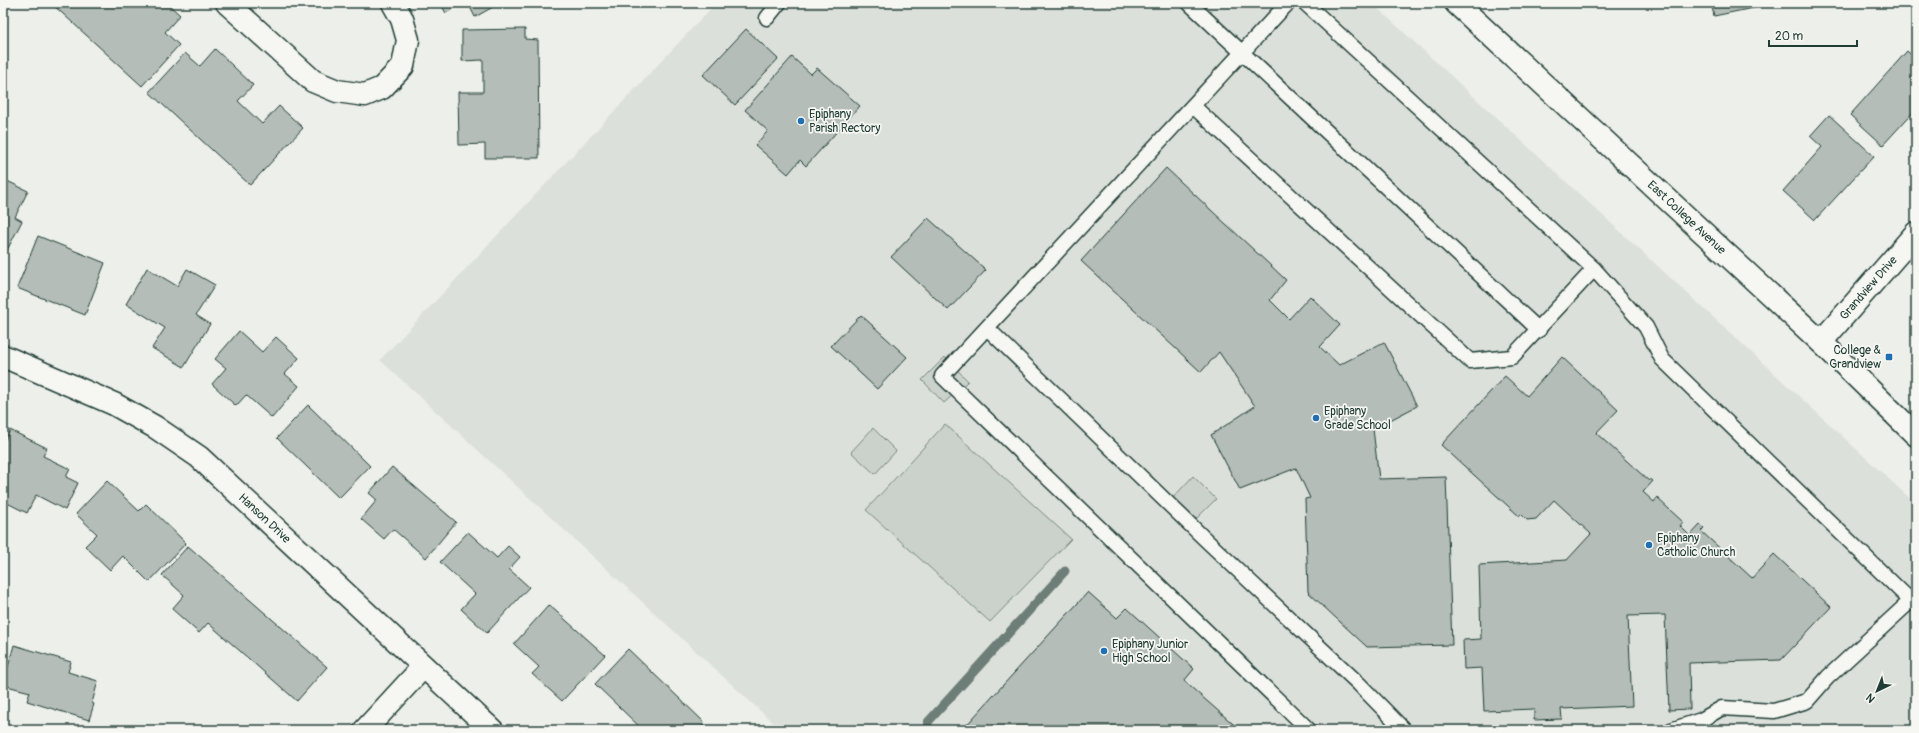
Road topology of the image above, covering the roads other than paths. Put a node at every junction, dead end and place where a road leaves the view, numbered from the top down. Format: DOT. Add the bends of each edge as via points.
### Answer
graph roads {
  1 [pos="227,3"];
  2 [pos="393,3"];
  3 [pos="779,3"];
  4 [pos="1189,3"];
  5 [pos="1288,3"];
  6 [pos="1305,3"];
  7 [pos="1456,3"];
  8 [pos="767,18"];
  9 [pos="1243,52"];
  10 [pos="1193,106"];
  11 [pos="1916,233"];
  12 [pos="1594,270"];
  13 [pos="1543,325"];
  14 [pos="987,328"];
  15 [pos="1821,342"];
  16 [pos="3,356"];
  17 [pos="1916,435"];
  18 [pos="1913,598"];
  19 [pos="423,666"];
  20 [pos="365,730"];
  21 [pos="492,730"];
  22 [pos="1309,730"];
  23 [pos="1404,730"];
  24 [pos="1671,730"];
  1 -- 2 [label="street" via="313,81 337,91 365,95 382,88 403,66 408,40"];
  3 -- 8 [label="lane"];
  4 -- 9 [label="lane"];
  5 -- 9 [label="lane"];
  6 -- 12 [label="lane"];
  7 -- 15 [label="street, East College Avenue"];
  9 -- 10 [label="lane"];
  9 -- 13 [label="lane"];
  10 -- 13 [label="lane" via="1470,361 1512,357"];
  10 -- 14 [label="lane"];
  11 -- 15 [label="street, Grandview Drive"];
  12 -- 13 [label="lane"];
  12 -- 18 [label="lane" via="1646,327 1662,359"];
  14 -- 22 [label="lane" via="942,376"];
  14 -- 23 [label="lane"];
  15 -- 17 [label="street, East College Avenue"];
  16 -- 19 [label="street, Hanson Drive" via="114,404 155,427 199,458"];
  18 -- 24 [label="lane" via="1828,676 1808,701 1774,711 1722,708 1701,720"];
  19 -- 20 [label="street"];
  19 -- 21 [label="street, Hanson Drive"];
}
